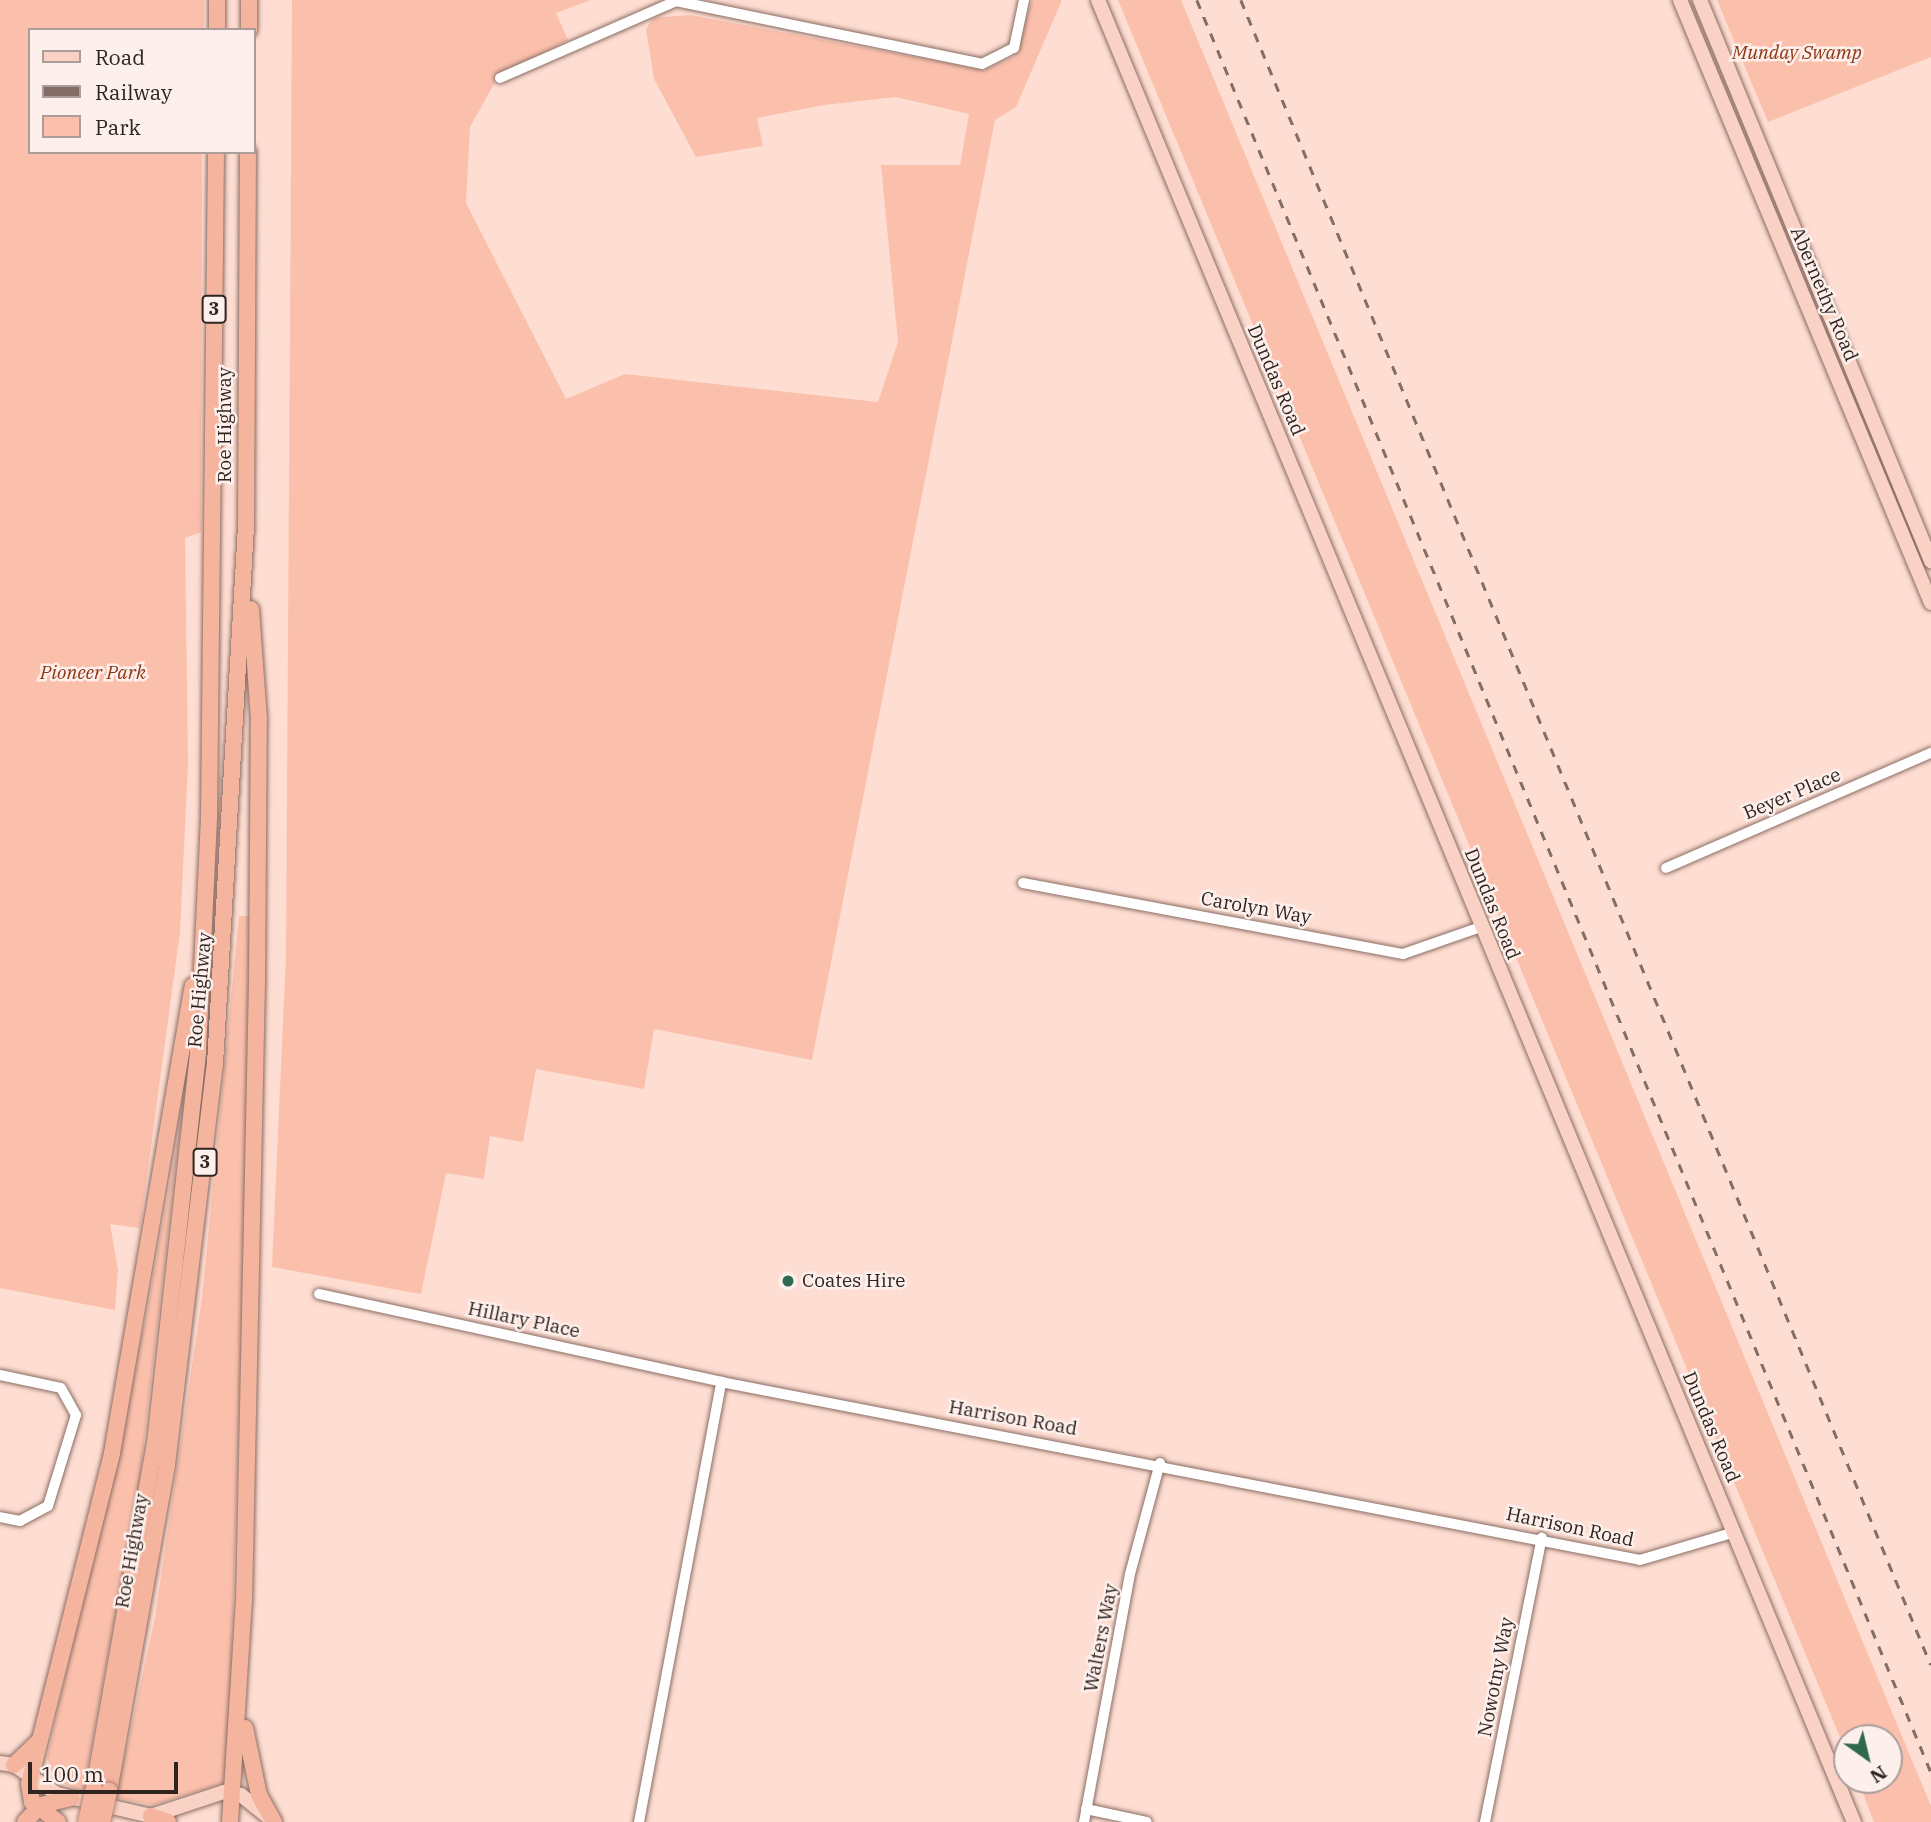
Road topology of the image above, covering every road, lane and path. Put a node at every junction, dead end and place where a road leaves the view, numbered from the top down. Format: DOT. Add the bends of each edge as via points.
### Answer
graph roads {
  1 [pos="217,0"];
  2 [pos="249,0"];
  3 [pos="1024,0"];
  4 [pos="1098,0"];
  5 [pos="1680,0"];
  6 [pos="1699,0"];
  7 [pos="217,28"];
  8 [pos="249,28"];
  9 [pos="500,78"];
  10 [pos="216,154"];
  11 [pos="248,154"];
  12 [pos="246,526"];
  13 [pos="1931,561"];
  14 [pos="1931,603"];
  15 [pos="1931,753"];
  16 [pos="1666,868"];
  17 [pos="1023,883"];
  18 [pos="205,925"];
  19 [pos="1481,928"];
  20 [pos="319,1294"];
  21 [pos="0,1375"];
  22 [pos="721,1381"];
  23 [pos="1160,1462"];
  24 [pos="0,1517"];
  25 [pos="1735,1532"];
  26 [pos="1542,1538"];
  27 [pos="240,1707"];
  28 [pos="43,1736"];
  29 [pos="7,1764"];
  30 [pos="31,1777"];
  31 [pos="101,1790"];
  32 [pos="234,1793"];
  33 [pos="71,1798"];
  34 [pos="37,1808"];
  35 [pos="1086,1810"];
  36 [pos="151,1816"];
  37 [pos="25,1822"];
  38 [pos="58,1822"];
  39 [pos="86,1822"];
  40 [pos="102,1822"];
  41 [pos="168,1822"];
  42 [pos="230,1822"];
  43 [pos="273,1822"];
  44 [pos="639,1822"];
  45 [pos="1084,1822"];
  46 [pos="1147,1822"];
  47 [pos="1485,1822"];
  48 [pos="1854,1822"];
  1 -- 7 [label="highway"];
  2 -- 8 [label="highway"];
  3 -- 9 [label="street" via="1014,48 982,64 676,1"];
  4 -- 19 [label="main road, Dundas Road"];
  5 -- 14 [label="main road, Abernethy Road"];
  6 -- 13 [label="main road, Abernethy Road"];
  10 -- 18 [label="highway, Roe Highway / 3"];
  11 -- 12 [label="highway, Roe Highway / 3"];
  12 -- 27 [label="highway" via="259,807"];
  12 -- 31 [label="highway, Roe Highway / 3" via="228,901 202,1192 159,1520"];
  15 -- 16 [label="street, Beyer Place"];
  17 -- 19 [label="street, Carolyn Way" via="1402,954"];
  18 -- 28 [label="highway" via="138,1327"];
  18 -- 31 [label="highway, Roe Highway / 3" via="186,1193 155,1443"];
  19 -- 25 [label="main road, Dundas Road"];
  20 -- 22 [label="street, Hillary Place"];
  21 -- 24 [label="street" via="61,1388 76,1415 48,1506 20,1521"];
  22 -- 23 [label="street, Harrison Road"];
  22 -- 44 [label="street"];
  23 -- 26 [label="street, Harrison Road"];
  23 -- 35 [label="street, Walters Way" via="1130,1574"];
  25 -- 26 [label="street, Harrison Road" via="1640,1560"];
  25 -- 48 [label="main road, Dundas Road"];
  26 -- 47 [label="street, Nowotny Way"];
  27 -- 32 [label="highway"];
  27 -- 43 [label="highway" via="259,1795"];
  28 -- 29 [label="highway"];
  28 -- 30 [label="highway"];
  29 -- 30 [label="main road"];
  30 -- 33 [label="main road"];
  30 -- 34 [label="highway"];
  31 -- 39 [label="highway, Roe Highway / 3, bridge"];
  31 -- 40 [label="highway, Roe Highway / 3, bridge"];
  32 -- 36 [label="main road" via="206,1796"];
  32 -- 42 [label="highway"];
  32 -- 43 [label="main road"];
  33 -- 34 [label="highway"];
  33 -- 36 [label="main road"];
  34 -- 37 [label="highway"];
  34 -- 38 [label="highway"];
  35 -- 45 [label="street, Walters Way"];
  35 -- 46 [label="street"];
  36 -- 41 [label="highway"];
}
